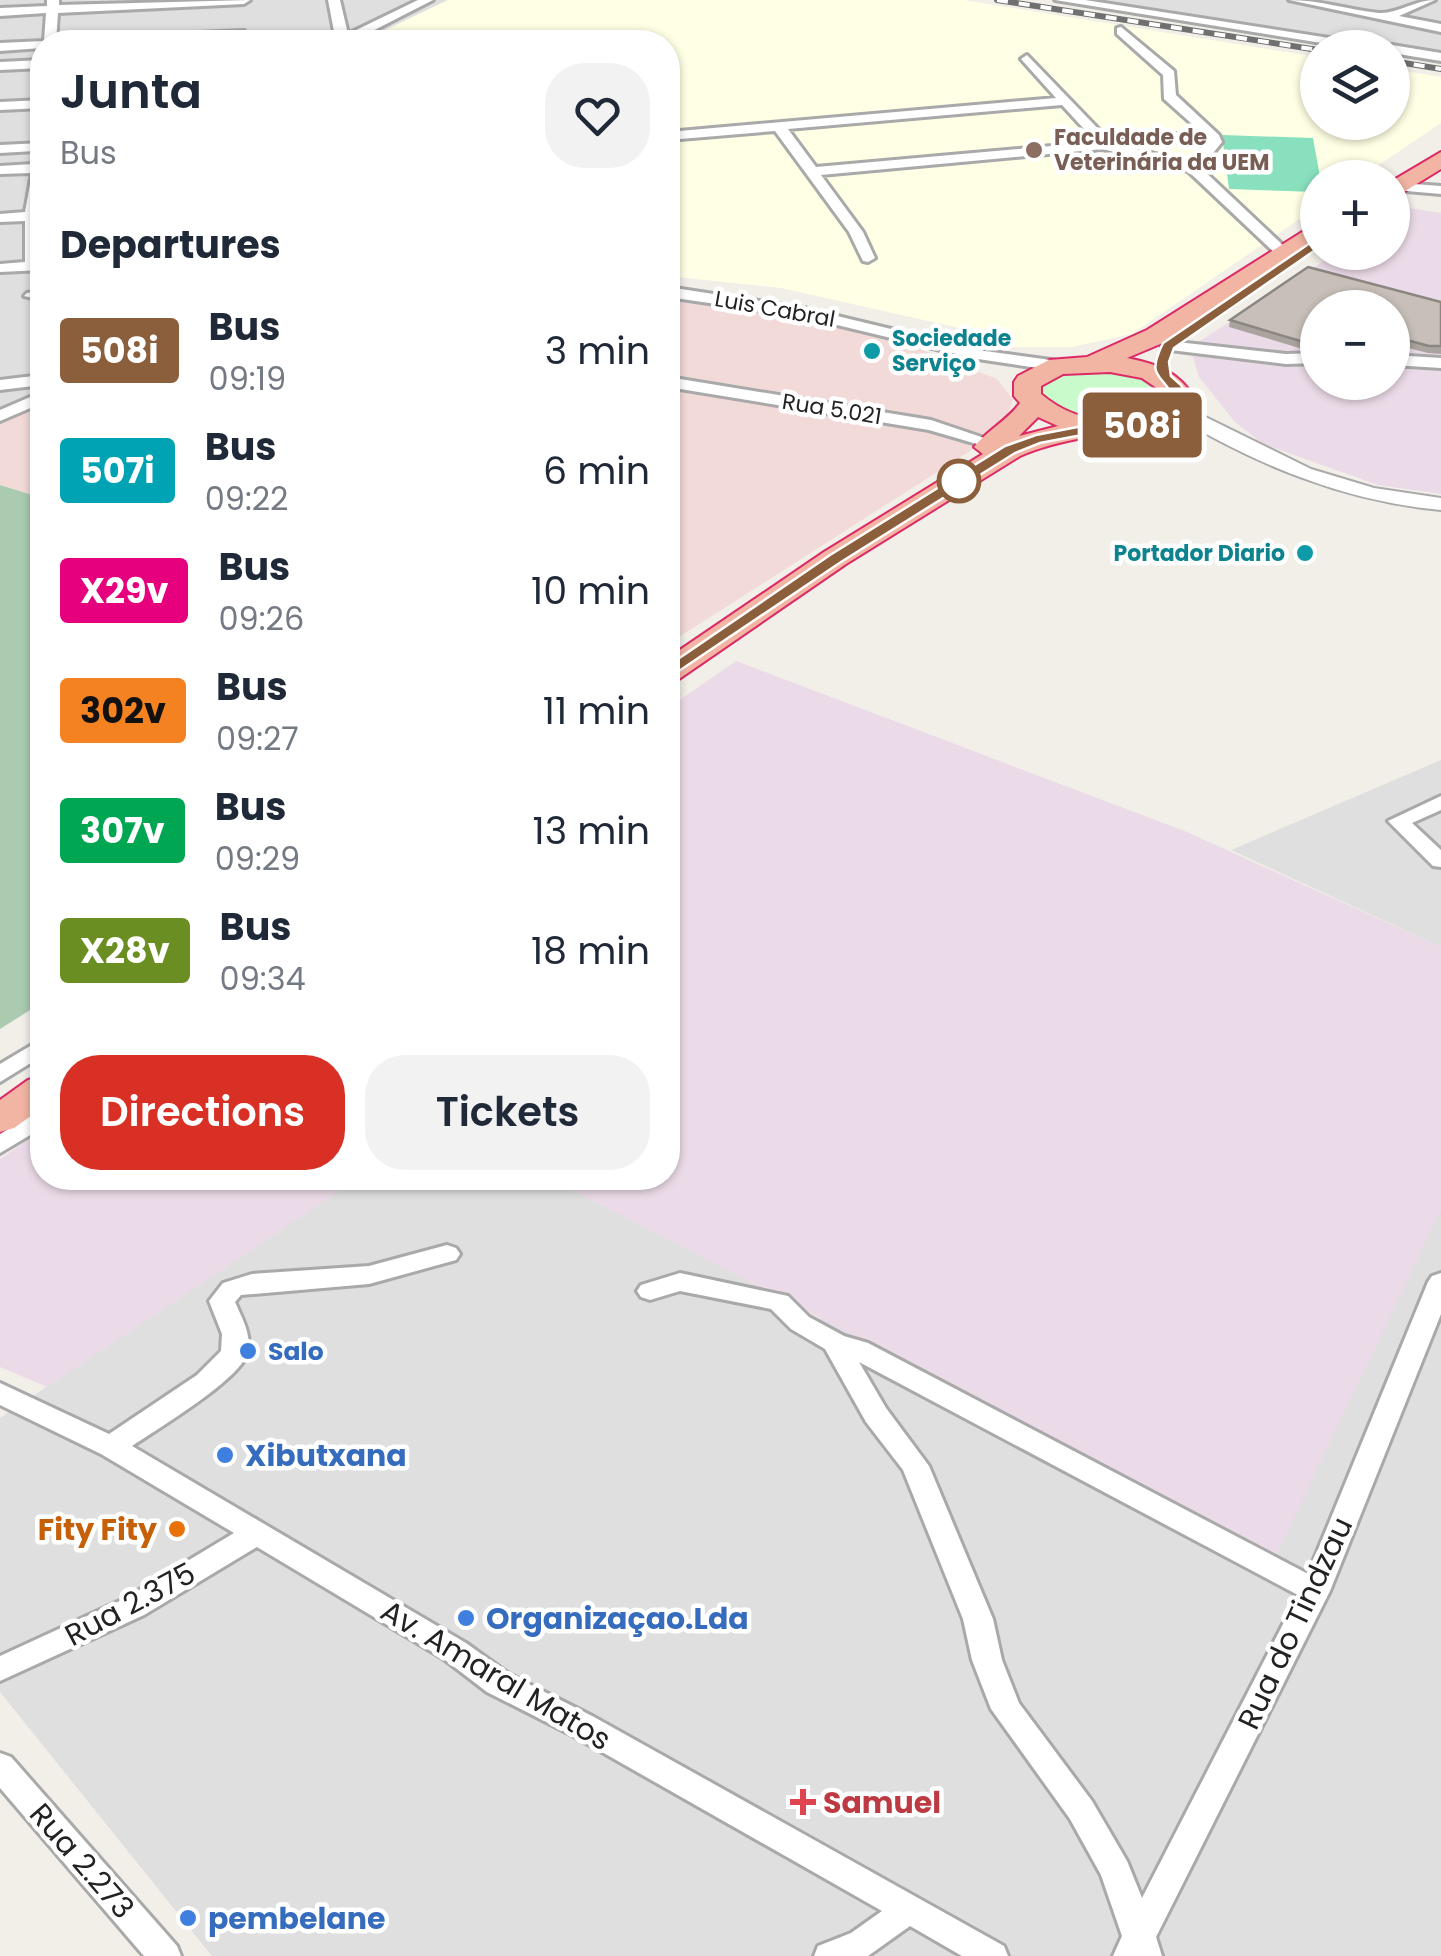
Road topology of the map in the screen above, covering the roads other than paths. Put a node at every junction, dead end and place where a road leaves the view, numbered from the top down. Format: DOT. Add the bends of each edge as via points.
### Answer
graph roads {
  1 [pos="244,0"];
  2 [pos="334,0"];
  3 [pos="427,0"];
  4 [pos="1061,0"];
  5 [pos="1296,0"];
  6 [pos="1430,0"];
  7 [pos="52,5"];
  8 [pos="0,12"];
  9 [pos="1385,18"];
  10 [pos="1441,28"];
  11 [pos="48,30"];
  12 [pos="241,30"];
  13 [pos="340,30"];
  14 [pos="367,30"];
  15 [pos="1121,31"];
  16 [pos="1300,36"];
  17 [pos="30,44"];
  18 [pos="0,47"];
  19 [pos="1410,52"];
  20 [pos="1441,58"];
  21 [pos="1027,59"];
  22 [pos="30,65"];
  23 [pos="0,66"];
  24 [pos="1065,100"];
  25 [pos="30,105"];
  26 [pos="0,106"];
  27 [pos="779,126"];
  28 [pos="680,135"];
  29 [pos="1212,135"];
  30 [pos="1107,146"];
  31 [pos="30,148"];
  32 [pos="0,149"];
  33 [pos="1440,157"];
  34 [pos="1192,168"];
  35 [pos="30,169"];
  36 [pos="0,170"];
  37 [pos="811,172"];
  38 [pos="1410,176"];
  39 [pos="1410,187"];
  40 [pos="1441,190"];
  41 [pos="30,216"];
  42 [pos="0,218"];
  43 [pos="1300,240"];
  44 [pos="1282,252"];
  45 [pos="1300,256"];
  46 [pos="868,258"];
  47 [pos="30,266"];
  48 [pos="0,268"];
  49 [pos="680,294"];
  50 [pos="1168,346"];
  51 [pos="940,347"];
  52 [pos="1300,359"];
  53 [pos="1410,361"];
  54 [pos="1441,363"];
  55 [pos="1090,364"];
  56 [pos="1058,366"];
  57 [pos="1164,378"];
  58 [pos="30,381"];
  59 [pos="0,384"];
  60 [pos="680,384"];
  61 [pos="1019,388"];
  62 [pos="30,402"];
  63 [pos="1177,409"];
  64 [pos="0,416"];
  65 [pos="1148,424"];
  66 [pos="1098,428"];
  67 [pos="994,444"];
  68 [pos="1274,458"];
  69 [pos="1441,504"];
  70 [pos="680,647"];
  71 [pos="680,664"];
  72 [pos="1441,802"];
  73 [pos="1441,861"];
  74 [pos="30,1054"];
  75 [pos="30,1074"];
  76 [pos="0,1075"];
  77 [pos="0,1094"];
  78 [pos="30,1098"];
  79 [pos="0,1119"];
  80 [pos="30,1124"];
  81 [pos="0,1145"];
  82 [pos="448,1254"];
  83 [pos="650,1291"];
  84 [pos="1437,1301"];
  85 [pos="835,1344"];
  86 [pos="6,1403"];
  87 [pos="112,1447"];
  88 [pos="257,1533"];
  89 [pos="1316,1591"];
  90 [pos="0,1668"];
  91 [pos="0,1766"];
  92 [pos="906,1908"];
  93 [pos="1139,1950"];
  94 [pos="165,1956"];
  95 [pos="830,1956"];
  96 [pos="992,1956"];
  1 -- 7 [label="street"];
  1 -- 12 [label="street"];
  2 -- 13 [label="street"];
  3 -- 14 [label="street"];
  4 -- 16 [label="street"];
  5 -- 9 [label="street"];
  6 -- 9 [label="street"];
  7 -- 8 [label="street"];
  7 -- 11 [label="street"];
  9 -- 10 [label="street"];
  15 -- 29 [label="street" via="1169,74 1169,96"];
  17 -- 18 [label="street"];
  19 -- 20 [label="street"];
  21 -- 24 [label="street"];
  22 -- 23 [label="street"];
  24 -- 27 [label="street"];
  24 -- 30 [label="street"];
  25 -- 26 [label="street"];
  27 -- 28 [label="street"];
  27 -- 37 [label="street"];
  29 -- 30 [label="street"];
  29 -- 34 [label="street" via="1215,142"];
  30 -- 34 [label="street"];
  30 -- 37 [label="street"];
  31 -- 32 [label="street"];
  33 -- 38 [label="highway"];
  34 -- 44 [label="street"];
  35 -- 36 [label="street"];
  37 -- 46 [label="street"];
  39 -- 40 [label="street"];
  41 -- 42 [label="street"];
  43 -- 44 [label="highway"];
  44 -- 55 [label="highway" via="1139,345"];
  45 -- 50 [label="highway"];
  47 -- 48 [label="street"];
  49 -- 51 [label="street, Luis Cabral" via="798,312"];
  50 -- 52 [label="street"];
  50 -- 57 [label="highway"];
  51 -- 56 [label="street, Luis Cabral"];
  51 -- 61 [label="street, Luis Cabral"];
  53 -- 54 [label="street"];
  55 -- 56 [label="highway"];
  55 -- 57 [label="highway" via="1130,366"];
  56 -- 61 [label="highway"];
  57 -- 63 [label="highway" via="1181,399"];
  58 -- 59 [label="street"];
  60 -- 67 [label="street, Rua 5.021" via="931,426"];
  61 -- 66 [label="highway" via="1059,418"];
  61 -- 67 [label="highway" via="1021,421"];
  62 -- 64 [label="street"];
  63 -- 65 [label="highway"];
  63 -- 68 [label="street"];
  65 -- 66 [label="highway"];
  65 -- 68 [label="street"];
  66 -- 71 [label="highway" via="1010,450"];
  67 -- 70 [label="highway"];
  68 -- 69 [label="street" via="1358,491"];
  72 -- 73 [label="street" via="1398,820"];
  74 -- 76 [label="street"];
  75 -- 77 [label="highway"];
  78 -- 79 [label="highway"];
  80 -- 81 [label="street"];
  82 -- 87 [label="street" via="369,1276 232,1289 222,1300 235,1334 234,1354 206,1382"];
  83 -- 85 [label="street" via="680,1282 778,1302"];
  84 -- 89 [label="street, Rua do Tindzau"];
  85 -- 89 [label="street" via="876,1359"];
  85 -- 93 [label="street" via="915,1466 978,1619 1006,1709 1116,1870"];
  86 -- 87 [label="street, Av. Amaral Matos"];
  87 -- 88 [label="street, Av. Amaral Matos"];
  88 -- 90 [label="street, Rua 2.375" via="134,1608"];
  88 -- 92 [label="street, Av. Amaral Matos" via="455,1651 498,1684"];
  89 -- 93 [label="street, Rua do Tindzau"];
  91 -- 94 [label="street, Rua 2.273"];
  92 -- 95 [label="street" via="864,1945"];
  92 -- 96 [label="street, Av. Amaral Matos"];
}
